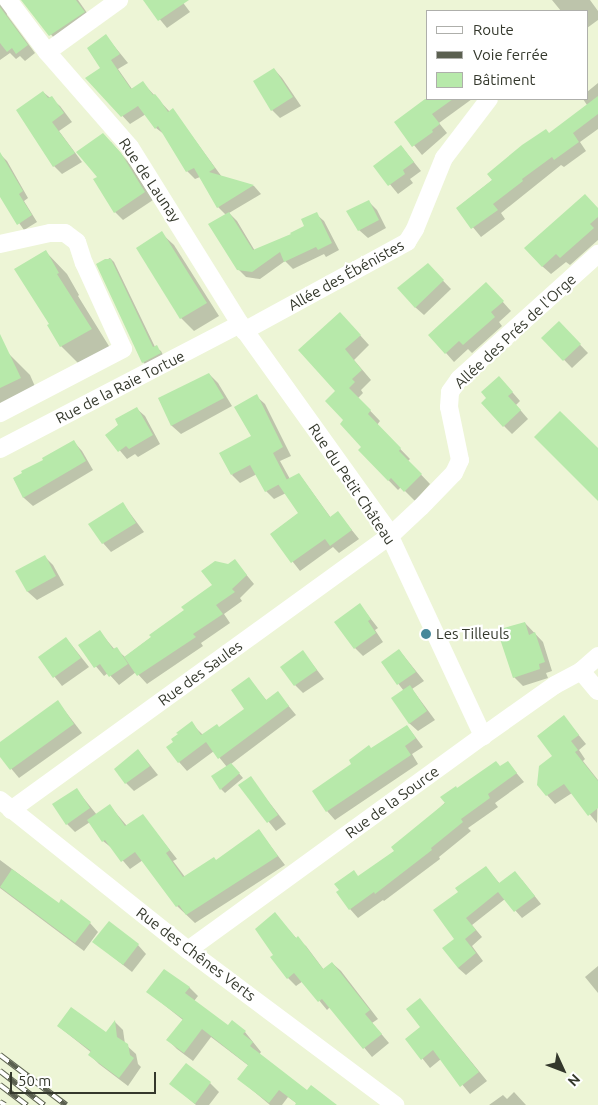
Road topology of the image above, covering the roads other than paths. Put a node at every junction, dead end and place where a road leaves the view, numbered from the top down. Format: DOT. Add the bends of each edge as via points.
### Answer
graph roads {
  1 [pos="8,0"];
  2 [pos="119,0"];
  3 [pos="47,52"];
  4 [pos="489,100"];
  5 [pos="0,244"];
  6 [pos="598,254"];
  7 [pos="242,328"];
  8 [pos="0,413"];
  9 [pos="0,449"];
  10 [pos="390,536"];
  11 [pos="598,656"];
  12 [pos="581,671"];
  13 [pos="598,691"];
  14 [pos="483,736"];
  15 [pos="5,805"];
  16 [pos="188,950"];
  17 [pos="395,1105"];
  1 -- 3 [label="street, Rue de Launay"];
  2 -- 3 [label="street"];
  3 -- 7 [label="street, Rue de Launay" via="130,147"];
  4 -- 7 [label="street, Allée des Ébénistes" via="444,158 407,242"];
  5 -- 8 [label="street" via="50,233 65,233 77,242 123,349"];
  6 -- 10 [label="street, Allée des Prés de l'Orge" via="459,379 450,392 449,407 460,460 454,473"];
  7 -- 9 [label="street, Rue de la Raie Tortue"];
  7 -- 10 [label="street, Rue du Petit Château"];
  10 -- 14 [label="street, Rue du Petit Château"];
  10 -- 15 [label="street, Rue des Saules"];
  11 -- 12 [label="street, Rue de la Source"];
  12 -- 13 [label="street"];
  12 -- 14 [label="street, Rue de la Source" via="555,685"];
  14 -- 16 [label="street, Rue de la Source"];
  15 -- 16 [label="street, Rue des Chênes Verts"];
  16 -- 17 [label="street, Rue des Chênes Verts"];
}
